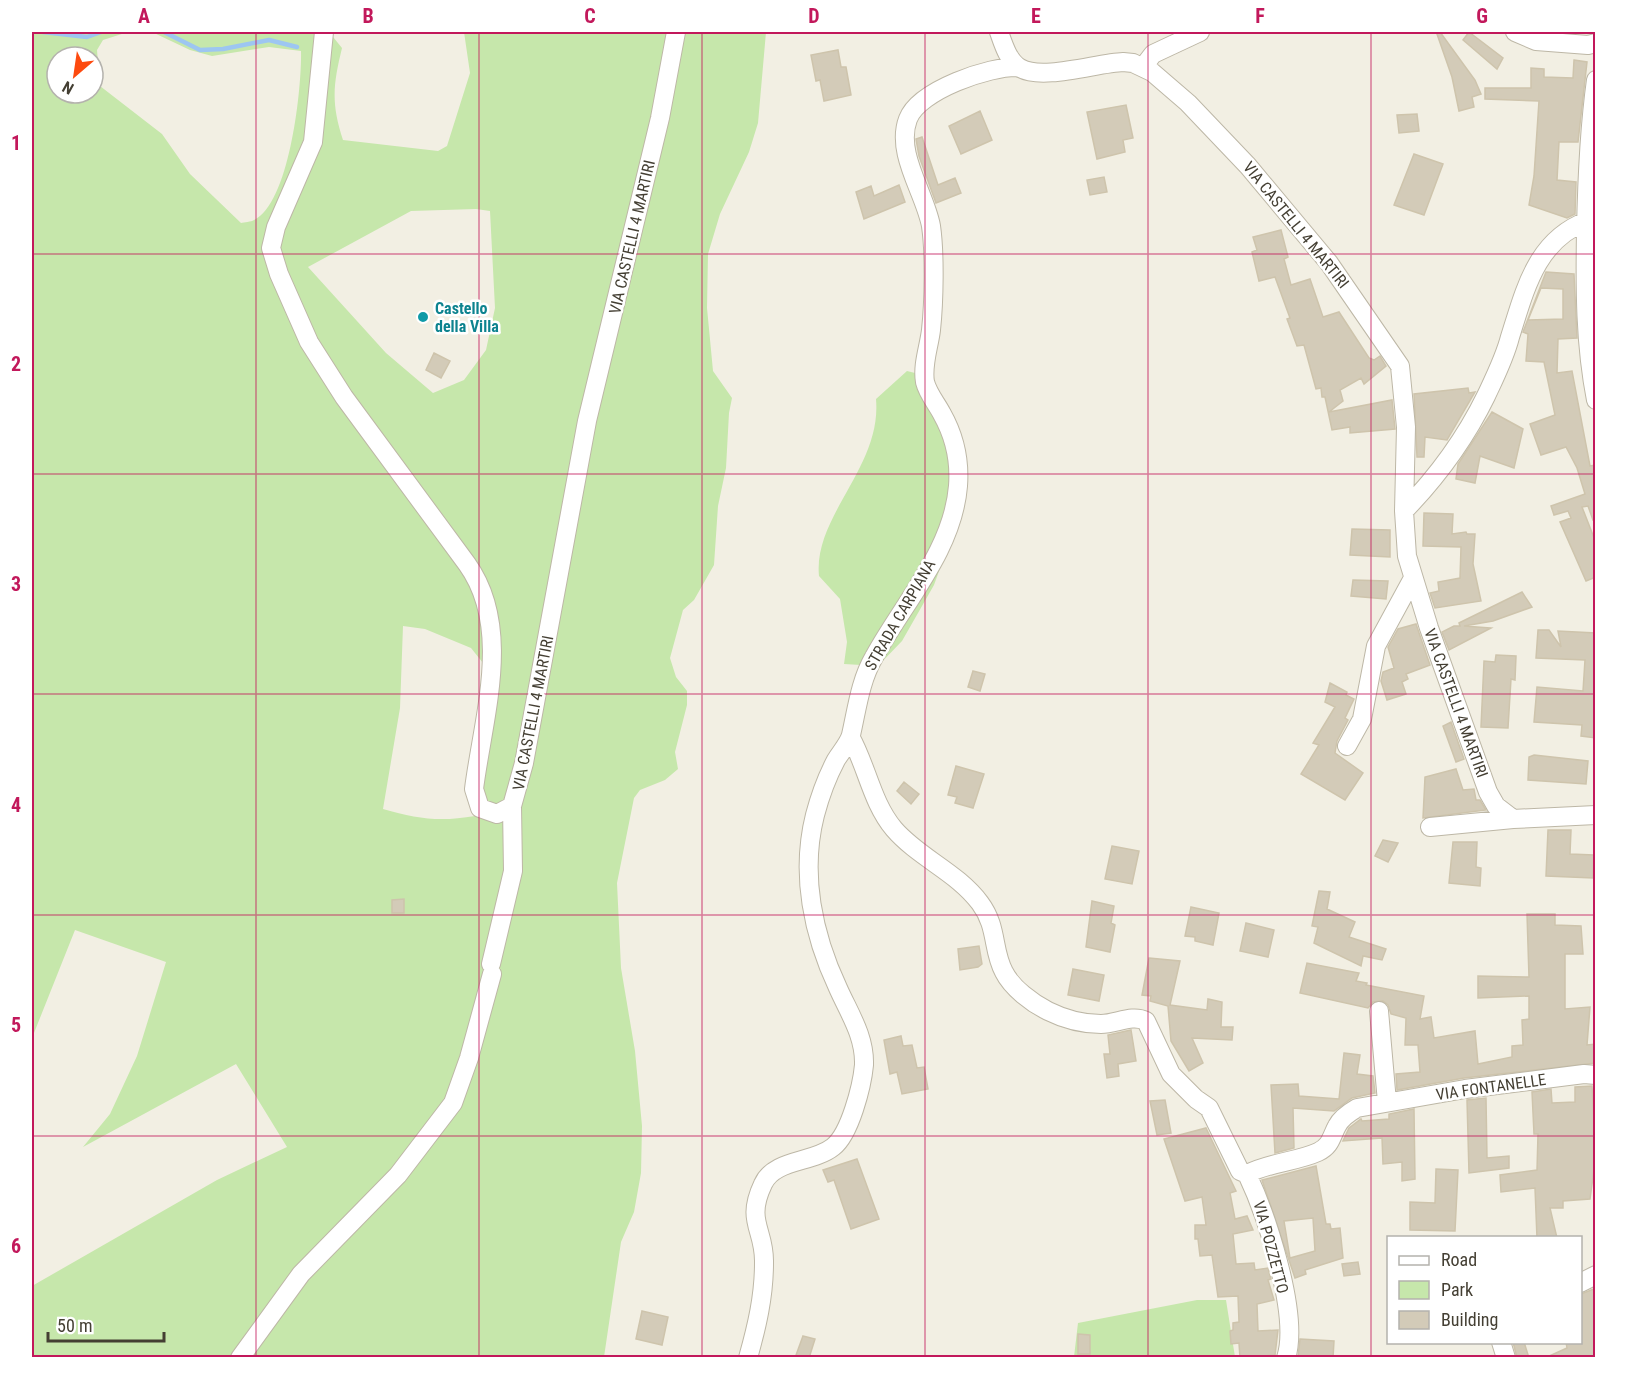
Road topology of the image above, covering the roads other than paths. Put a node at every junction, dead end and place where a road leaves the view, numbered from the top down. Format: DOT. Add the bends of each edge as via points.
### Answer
graph roads {
  1 [pos="324,32"];
  2 [pos="676,32"];
  3 [pos="999,32"];
  4 [pos="1200,32"];
  5 [pos="1515,32"];
  6 [pos="1596,43"];
  7 [pos="1018,67"];
  8 [pos="1143,67"];
  9 [pos="1596,80"];
  10 [pos="1587,221"];
  11 [pos="1596,400"];
  12 [pos="1404,511"];
  13 [pos="1413,578"];
  14 [pos="851,738"];
  15 [pos="1347,746"];
  16 [pos="512,806"];
  17 [pos="1596,815"];
  18 [pos="1513,819"];
  19 [pos="1430,827"];
  20 [pos="1379,1011"];
  21 [pos="1596,1075"];
  22 [pos="1387,1102"];
  23 [pos="1247,1174"];
  24 [pos="1596,1275"];
  25 [pos="1582,1282"];
  26 [pos="240,1358"];
  27 [pos="748,1358"];
  28 [pos="1286,1358"];
  1 -- 16 [label="street, VIA CASTELLI 4 MARTIRI" via="313,142 276,227 271,248 309,342 482,589 492,651 474,794 480,808 491,814 504,813"];
  2 -- 16 [label="street, VIA CASTELLI 4 MARTIRI" via="660,118 587,421 536,707"];
  3 -- 7 [label="street"];
  4 -- 8 [label="street" via="1161,49"];
  5 -- 6 [label="street" via="1536,41"];
  7 -- 8 [label="street, VIA CASTELLI 4 MARTIRI" via="1038,72 1105,63"];
  7 -- 14 [label="street, STRADA CARPIANA" via="978,74 941,90 915,109 906,128 910,162 933,241 932,325 924,379 953,438 958,485 953,517 943,543 868,668"];
  8 -- 12 [label="street, VIA CASTELLI 4 MARTIRI" via="1188,104 1248,166 1329,262 1396,359 1405,401"];
  9 -- 10 [label="street" via="1588,153"];
  10 -- 11 [label="street" via="1586,323"];
  10 -- 12 [label="street" via="1567,228 1537,263 1485,397 1443,466"];
  12 -- 13 [label="street, VIA CASTELLI 4 MARTIRI" via="1407,556"];
  13 -- 15 [label="street" via="1376,646 1362,719"];
  13 -- 18 [label="street, VIA CASTELLI 4 MARTIRI" via="1488,792 1496,806"];
  14 -- 23 [label="street" via="888,822 913,848 959,881 982,906 995,933 1004,972 1016,987 1049,1012 1075,1021 1146,1021 1164,1064 1180,1085 1209,1107 1235,1164"];
  14 -- 27 [label="street, STRADA CARPIANA" via="821,796 808,864 816,931 856,1023 863,1054 862,1075 847,1128 838,1142 826,1152 777,1169 763,1184 754,1221 765,1257 764,1289"];
  16 -- 26 [label="street" via="513,871 466,1069 453,1103 398,1175 301,1274"];
  17 -- 18 [label="street"];
  18 -- 19 [label="street"];
  20 -- 22 [label="street"];
  21 -- 22 [label="street, VIA FONTANELLE" via="1562,1076"];
  22 -- 23 [label="street, VIA FONTANELLE" via="1349,1113 1337,1125 1329,1144 1318,1152 1281,1160"];
  23 -- 28 [label="street, VIA POZZETTO" via="1258,1197 1284,1286"];
  24 -- 25 [label="street"];
}
